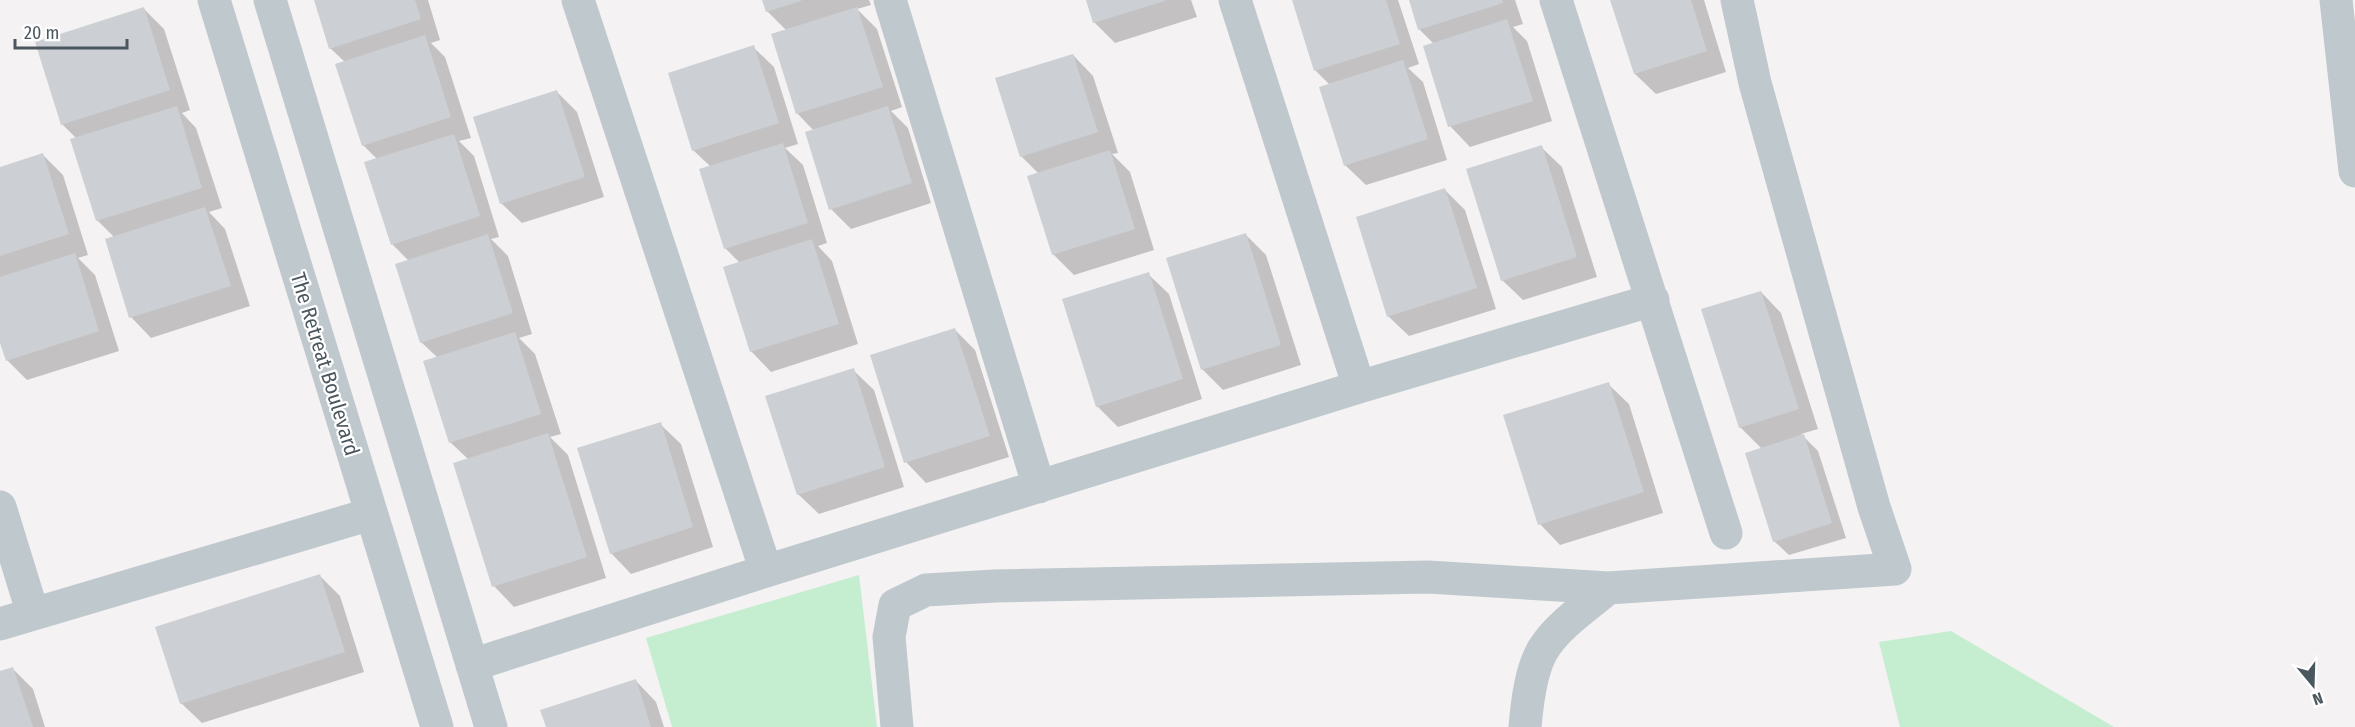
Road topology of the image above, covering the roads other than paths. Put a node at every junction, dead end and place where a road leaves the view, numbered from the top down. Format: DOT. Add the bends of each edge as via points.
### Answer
graph roads {
  1 [pos="214,0"];
  2 [pos="270,0"];
  3 [pos="578,0"];
  4 [pos="890,0"];
  5 [pos="1235,0"];
  6 [pos="1556,0"];
  7 [pos="1737,0"];
  8 [pos="2336,0"];
  9 [pos="2355,171"];
  10 [pos="1653,300"];
  11 [pos="1359,387"];
  12 [pos="1039,487"];
  13 [pos="0,507"];
  14 [pos="371,514"];
  15 [pos="1726,533"];
  16 [pos="766,572"];
  17 [pos="1608,588"];
  18 [pos="33,614"];
  19 [pos="0,624"];
  20 [pos="472,665"];
  21 [pos="437,727"];
  22 [pos="491,727"];
  23 [pos="897,727"];
  24 [pos="1525,727"];
  1 -- 14 [label="street, The Retreat Boulevard"];
  2 -- 20 [label="street"];
  3 -- 16 [label="street"];
  4 -- 12 [label="street"];
  5 -- 11 [label="street"];
  6 -- 10 [label="street"];
  7 -- 17 [label="street" via="1758,94 1895,569"];
  8 -- 9 [label="street"];
  10 -- 11 [label="street"];
  10 -- 15 [label="street"];
  11 -- 12 [label="street"];
  12 -- 16 [label="street"];
  13 -- 18 [label="street"];
  14 -- 18 [label="street"];
  14 -- 21 [label="street, The Retreat Boulevard"];
  16 -- 20 [label="street"];
  17 -- 23 [label="street" via="1428,576 926,590 895,605 889,637"];
  17 -- 24 [label="street" via="1544,647 1527,699"];
  18 -- 19 [label="street"];
  20 -- 22 [label="street"];
}
